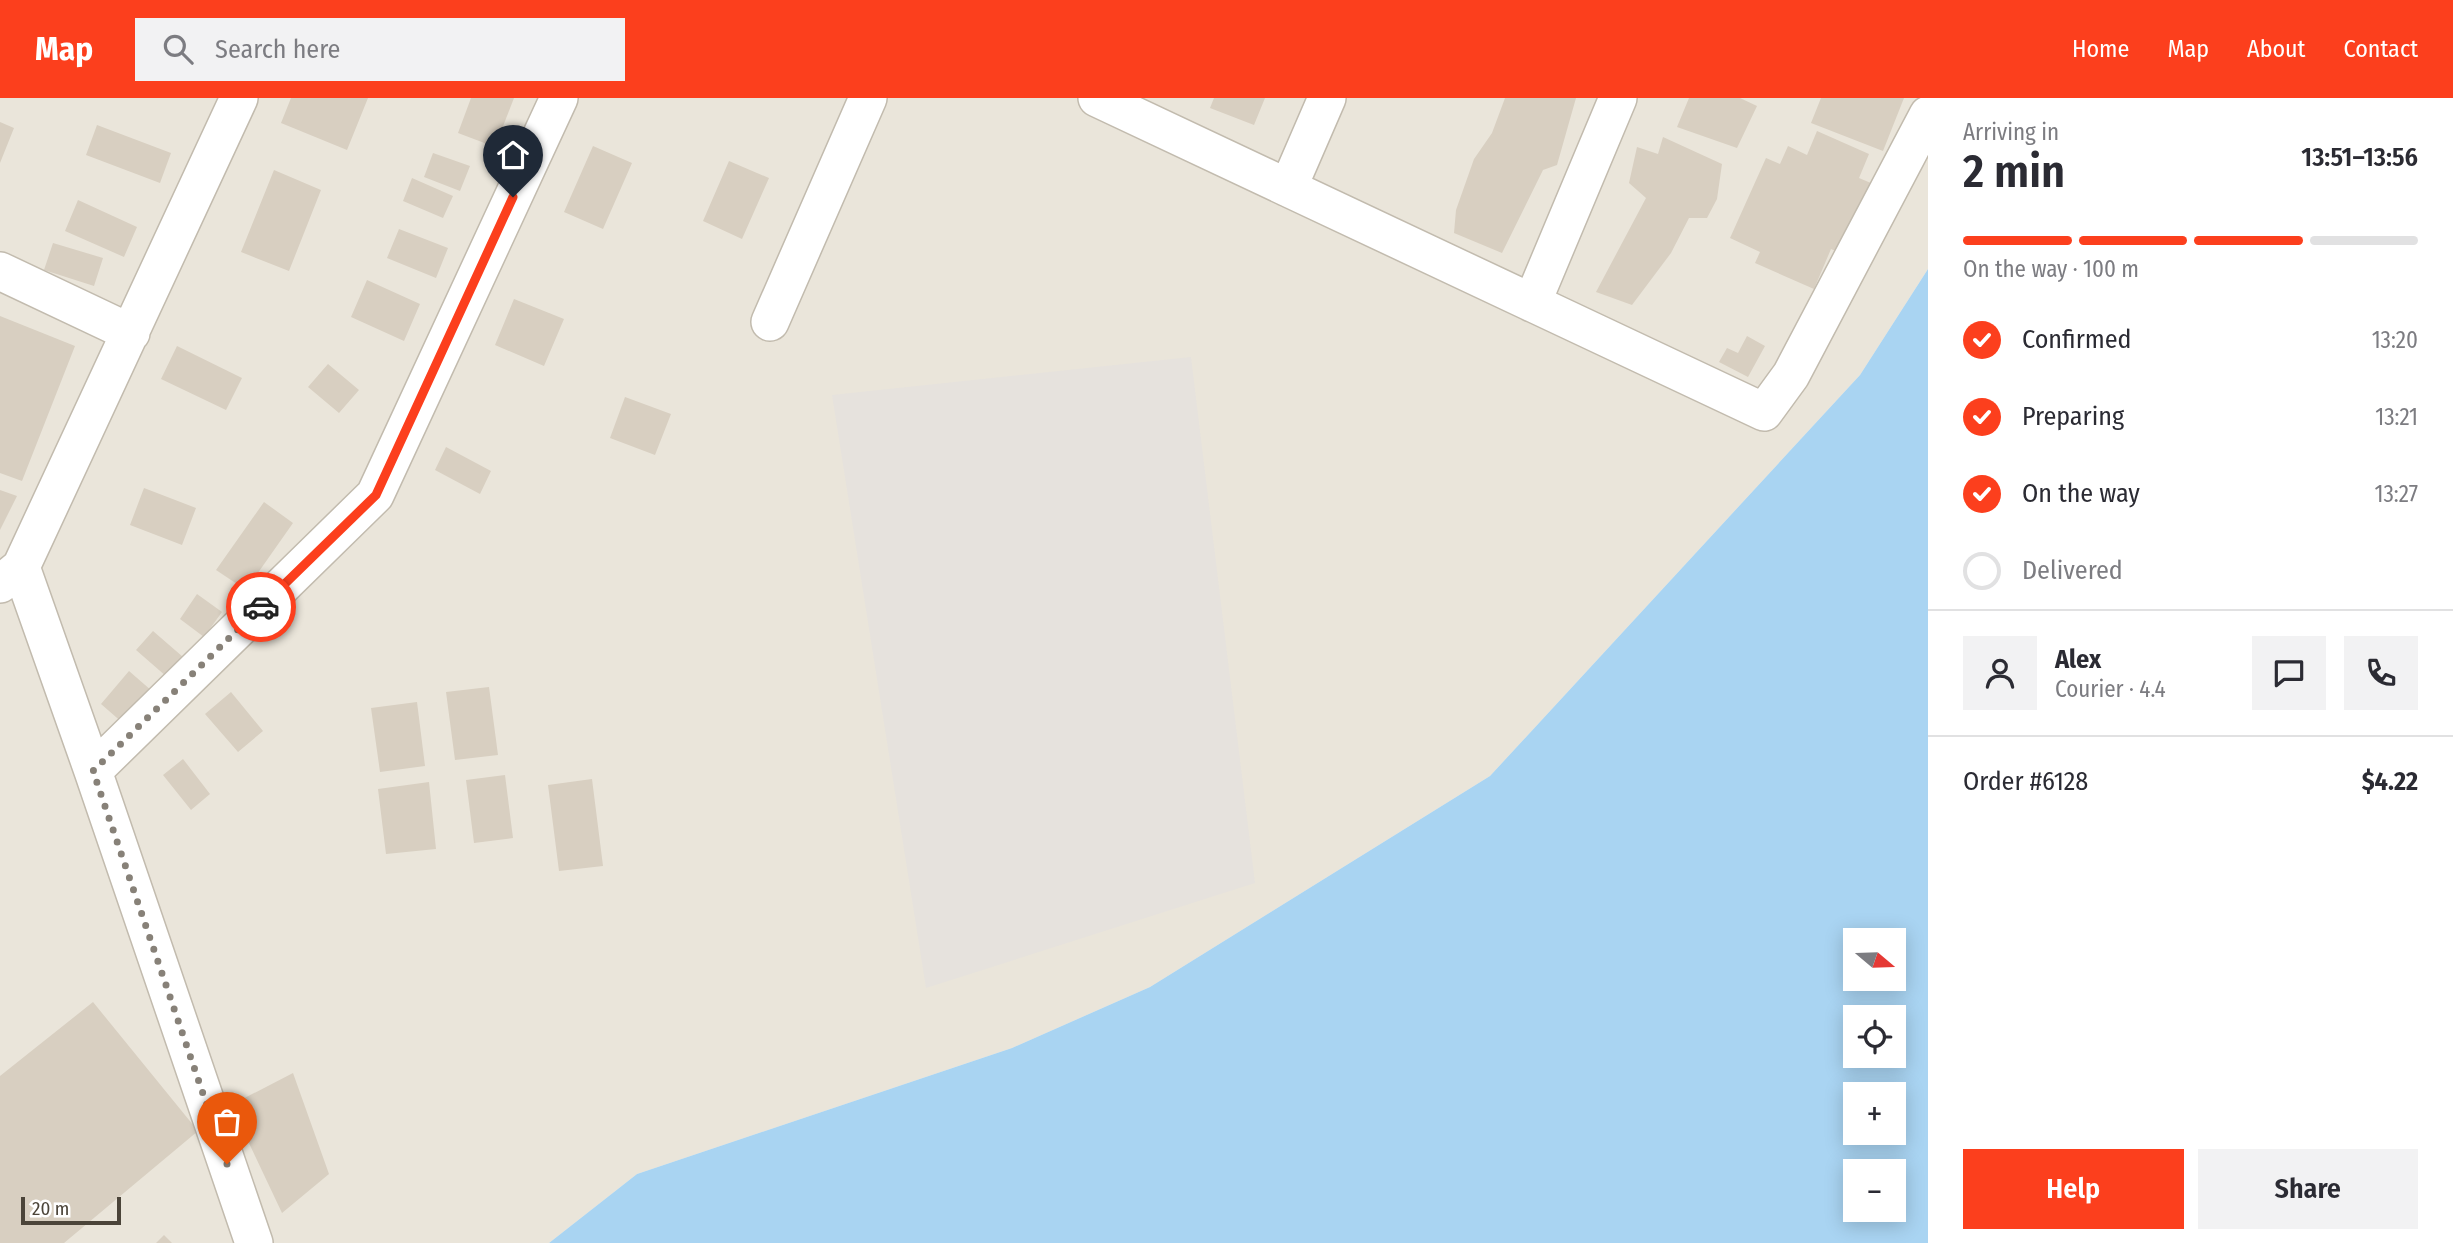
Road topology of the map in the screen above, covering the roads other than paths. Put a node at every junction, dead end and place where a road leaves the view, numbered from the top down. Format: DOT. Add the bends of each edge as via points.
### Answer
graph roads {
  1 [pos="239,98"];
  2 [pos="559,98"];
  3 [pos="868,98"];
  4 [pos="1097,98"];
  5 [pos="1327,98"];
  6 [pos="1618,98"];
  7 [pos="1928,115"];
  8 [pos="1288,188"];
  9 [pos="0,271"];
  10 [pos="1532,303"];
  11 [pos="770,322"];
  12 [pos="131,333"];
  13 [pos="11,576"];
  14 [pos="93,771"];
  15 [pos="254,1243"];
  1 -- 12 [label="street"];
  2 -- 14 [label="street" via="376,495"];
  3 -- 11 [label="street"];
  4 -- 8 [label="street"];
  5 -- 8 [label="street"];
  6 -- 10 [label="street"];
  7 -- 10 [label="street" via="1791,374 1764,412"];
  8 -- 10 [label="street"];
  9 -- 12 [label="street"];
  12 -- 13 [label="street"];
  13 -- 14 [label="street"];
  14 -- 15 [label="street"];
}
